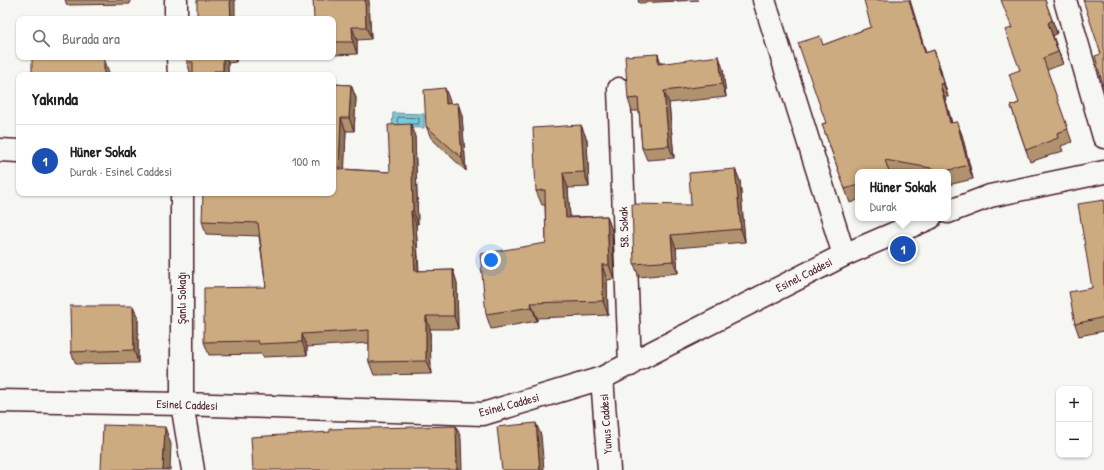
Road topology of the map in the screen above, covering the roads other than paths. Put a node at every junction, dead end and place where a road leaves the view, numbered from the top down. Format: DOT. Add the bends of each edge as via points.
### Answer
graph roads {
  1 [pos="176,0"];
  2 [pos="764,0"];
  3 [pos="1065,0"];
  4 [pos="176,16"];
  5 [pos="178,60"];
  6 [pos="178,72"];
  7 [pos="619,89"];
  8 [pos="1104,137"];
  9 [pos="0,150"];
  10 [pos="16,151"];
  11 [pos="1104,172"];
  12 [pos="182,196"];
  13 [pos="951,211"];
  14 [pos="923,221"];
  15 [pos="844,256"];
  16 [pos="630,365"];
  17 [pos="602,378"];
  18 [pos="0,401"];
  19 [pos="182,404"];
  20 [pos="193,470"];
  21 [pos="609,470"];
  1 -- 4 [label="street"];
  2 -- 15 [label="street"];
  3 -- 8 [label="street"];
  5 -- 6 [label="street"];
  7 -- 16 [label="street, 58. Sokak"];
  9 -- 10 [label="street"];
  11 -- 13 [label="street" via="990,196"];
  12 -- 19 [label="street, Şanlı Sokağı"];
  14 -- 15 [label="street, Esinel Caddesi"];
  15 -- 16 [label="street, Esinel Caddesi"];
  16 -- 17 [label="street, Esinel Caddesi"];
  17 -- 19 [label="street, Esinel Caddesi" via="483,414"];
  17 -- 21 [label="street, Yunus Caddesi"];
  18 -- 19 [label="street, Esinel Caddesi"];
  19 -- 20 [label="street, Şanlı Sokağı"];
}
